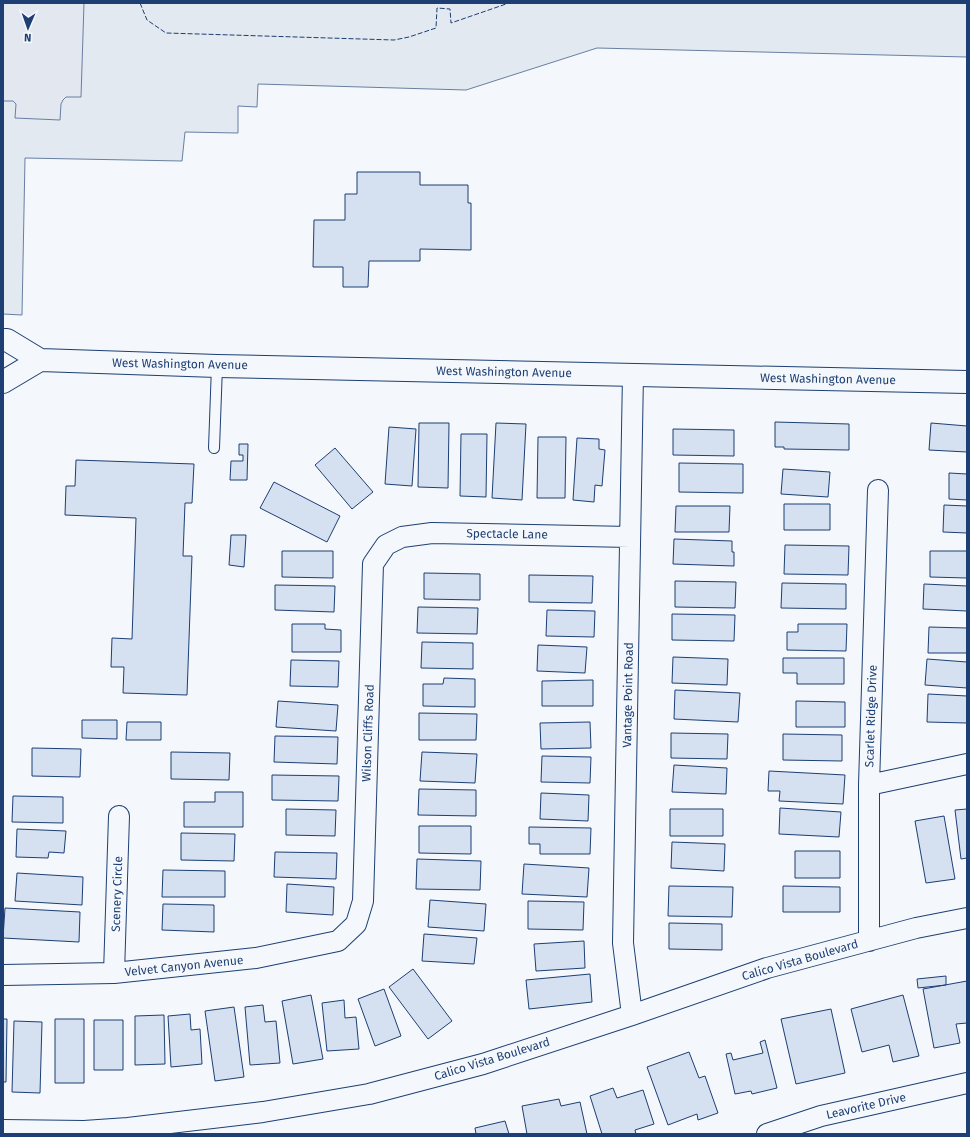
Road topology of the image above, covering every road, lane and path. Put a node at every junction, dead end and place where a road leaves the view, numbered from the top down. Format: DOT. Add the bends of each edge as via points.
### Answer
graph roads {
  1 [pos="3,340"];
  2 [pos="40,360"];
  3 [pos="217,366"];
  4 [pos="633,374"];
  5 [pos="3,382"];
  6 [pos="967,382"];
  7 [pos="214,448"];
  8 [pos="878,490"];
  9 [pos="630,537"];
  10 [pos="386,545"];
  11 [pos="967,764"];
  12 [pos="869,785"];
  13 [pos="119,816"];
  14 [pos="967,918"];
  15 [pos="356,924"];
  16 [pos="869,941"];
  17 [pos="114,973"];
  18 [pos="3,974"];
  19 [pos="632,1015"];
  20 [pos="967,1083"];
  21 [pos="3,1130"];
  22 [pos="128,1131"];
  23 [pos="767,1134"];
  1 -- 2 [label="main road, West Washington Avenue"];
  2 -- 3 [label="main road, West Washington Avenue"];
  2 -- 5 [label="main road"];
  3 -- 4 [label="main road, West Washington Avenue"];
  3 -- 7 [label="lane"];
  4 -- 6 [label="main road, West Washington Avenue"];
  4 -- 9 [label="street, Vantage Point Road"];
  8 -- 12 [label="street, Scarlet Ridge Drive"];
  9 -- 10 [label="street, Spectacle Lane" via="432,533 402,537"];
  9 -- 19 [label="street, Vantage Point Road" via="623,943"];
  10 -- 15 [label="street, Wilson Cliffs Road" via="373,564 363,901"];
  11 -- 12 [label="street"];
  12 -- 16 [label="street, Scarlet Ridge Drive"];
  13 -- 17 [label="street, Scenery Circle"];
  14 -- 16 [label="street, Calico Vista Boulevard"];
  15 -- 17 [label="street, Velvet Canyon Avenue" via="338,941 263,957"];
  16 -- 19 [label="street, Calico Vista Boulevard" via="767,968"];
  17 -- 18 [label="street, Velvet Canyon Avenue"];
  19 -- 22 [label="street, Calico Vista Boulevard" via="483,1064 369,1094"];
  20 -- 23 [label="street, Leavorite Drive" via="821,1116"];
  21 -- 22 [label="street, Calico Vista Boulevard"];
}
